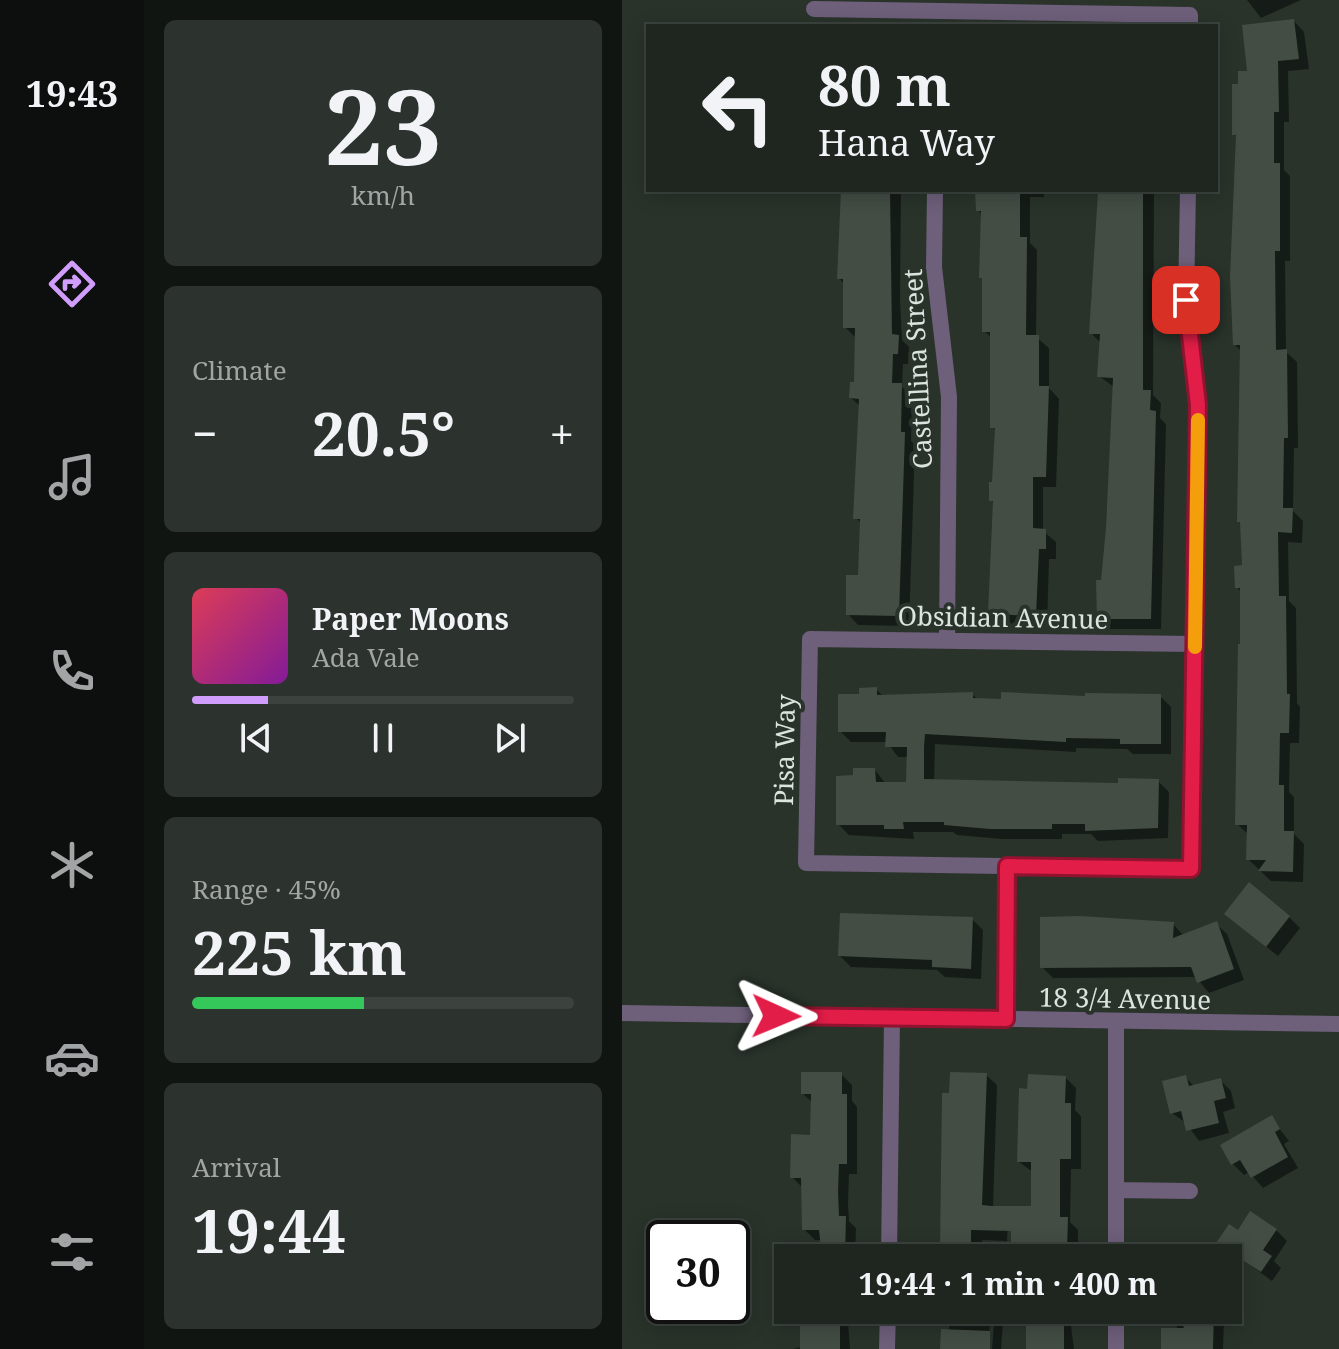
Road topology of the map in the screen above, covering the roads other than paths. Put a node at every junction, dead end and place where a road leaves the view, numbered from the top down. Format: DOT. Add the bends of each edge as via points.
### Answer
graph roads {
  1 [pos="814,9"];
  2 [pos="938,18"];
  3 [pos="1190,20"];
  4 [pos="935,192"];
  5 [pos="1188,192"];
  6 [pos="810,639"];
  7 [pos="947,641"];
  8 [pos="1195,644"];
  9 [pos="1007,866"];
  10 [pos="622,1013"];
  11 [pos="892,1018"];
  12 [pos="1006,1019"];
  13 [pos="1116,1022"];
  14 [pos="1339,1024"];
  15 [pos="1116,1190"];
  16 [pos="1190,1191"];
  17 [pos="889,1244"];
  18 [pos="1116,1244"];
  19 [pos="888,1324"];
  20 [pos="1116,1324"];
  21 [pos="887,1349"];
  22 [pos="1116,1349"];
  1 -- 2 [label="street"];
  2 -- 3 [label="street"];
  4 -- 7 [label="street, Castellina Street" via="934,267 949,397"];
  5 -- 8 [label="street" via="1186,300 1198,405"];
  6 -- 7 [label="street, Obsidian Avenue"];
  6 -- 9 [label="street, Pisa Way" via="806,863"];
  7 -- 8 [label="street, Obsidian Avenue"];
  8 -- 9 [label="street" via="1191,869"];
  9 -- 12 [label="street"];
  10 -- 11 [label="street, 18 3/4 Avenue"];
  11 -- 12 [label="street, 18 3/4 Avenue"];
  11 -- 17 [label="street"];
  12 -- 13 [label="street, 18 3/4 Avenue"];
  13 -- 14 [label="street, 18 3/4 Avenue"];
  13 -- 15 [label="street"];
  15 -- 16 [label="street"];
  15 -- 18 [label="street"];
  19 -- 21 [label="street"];
  20 -- 22 [label="street"];
}
